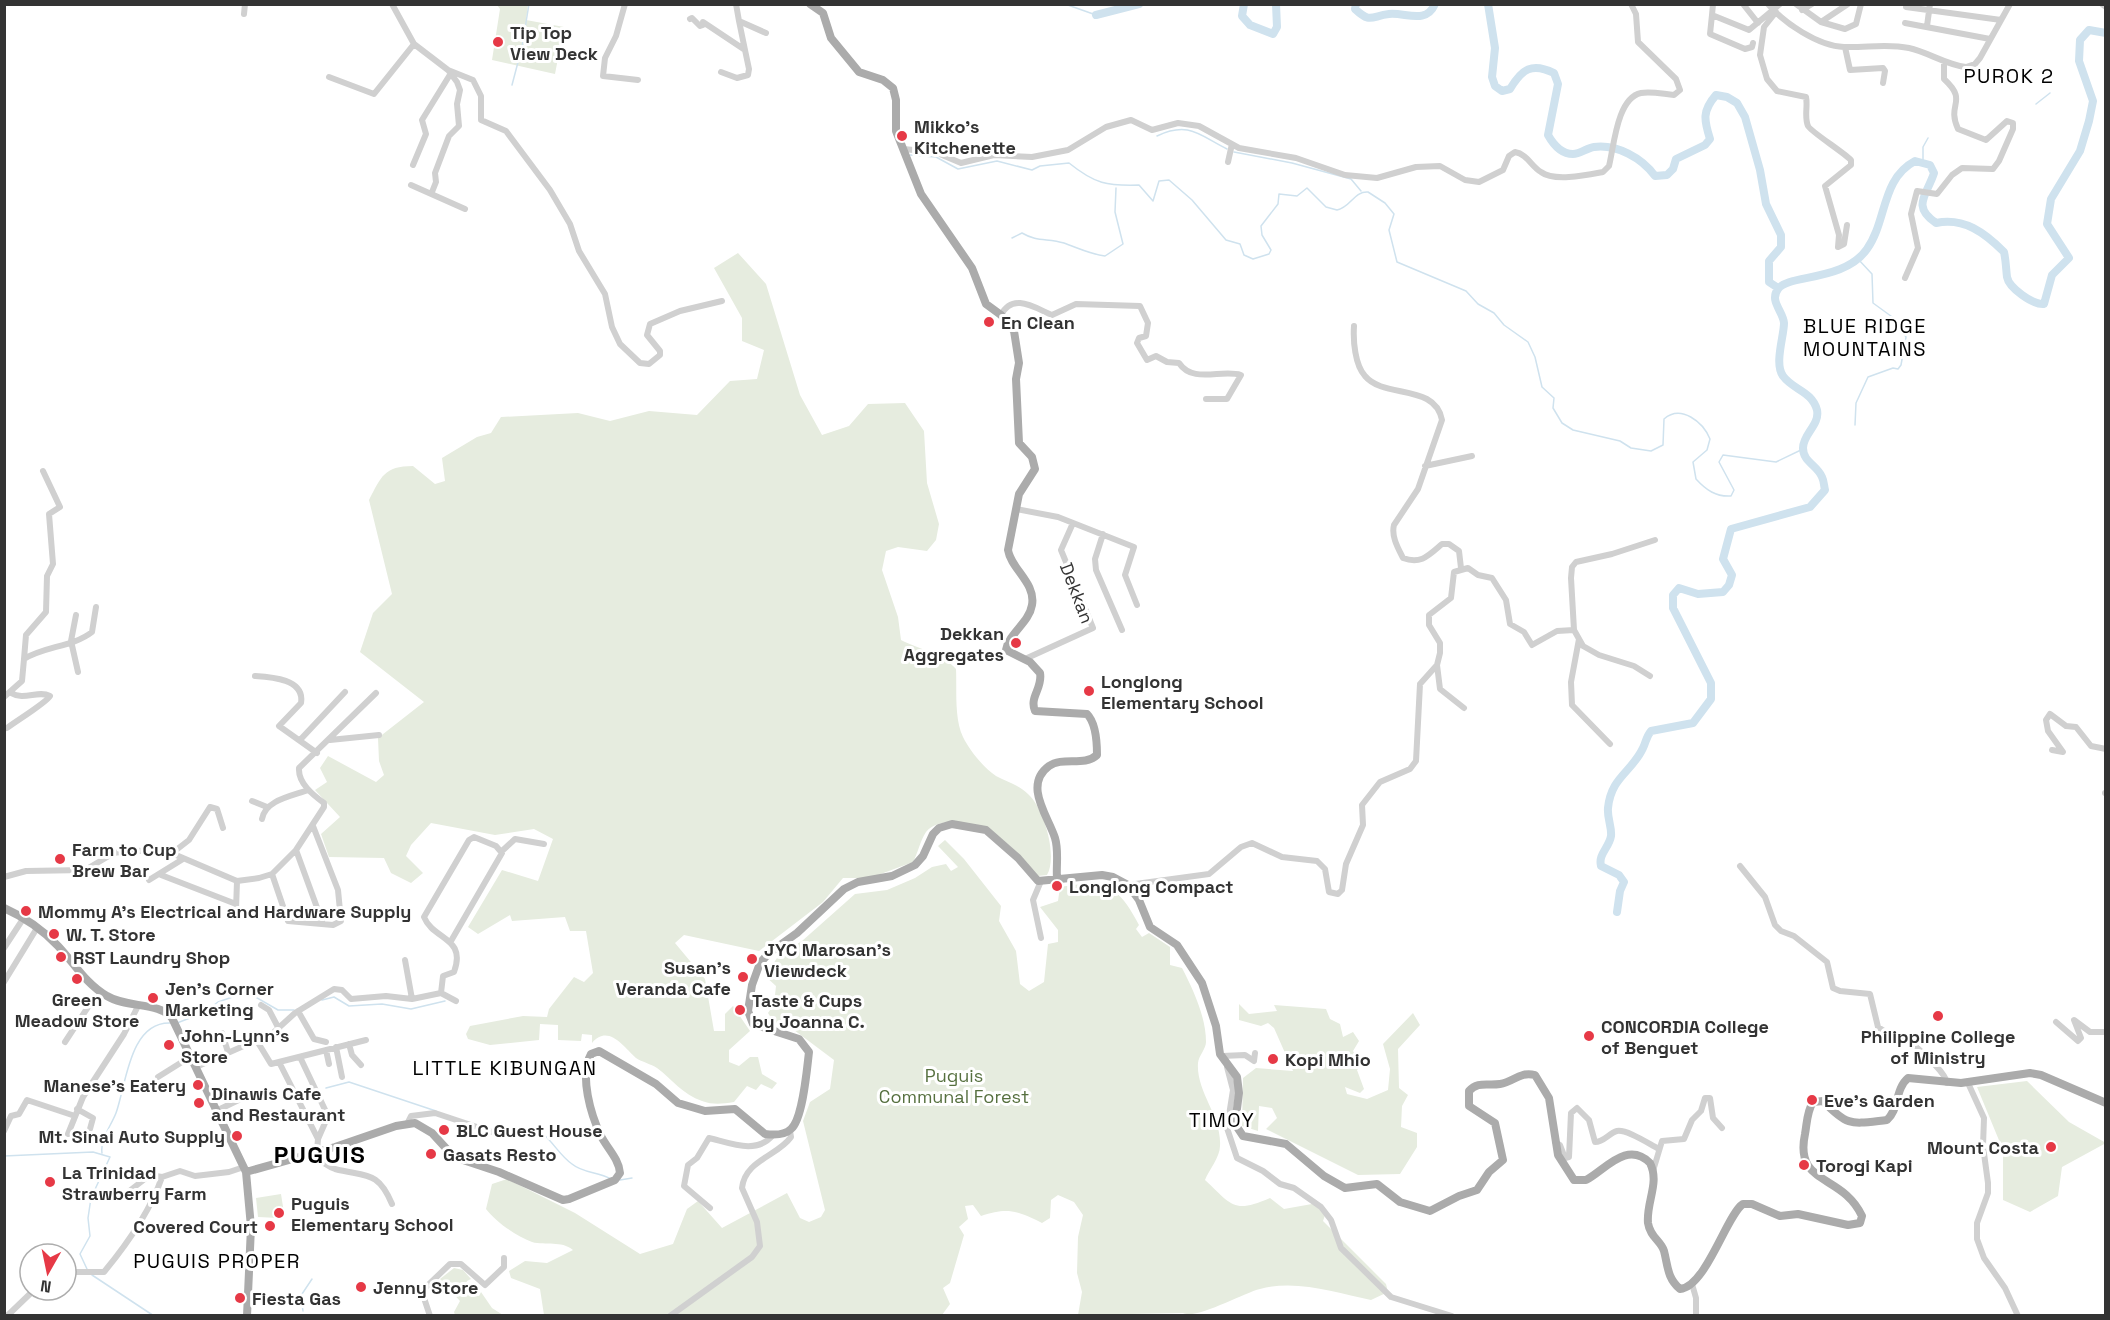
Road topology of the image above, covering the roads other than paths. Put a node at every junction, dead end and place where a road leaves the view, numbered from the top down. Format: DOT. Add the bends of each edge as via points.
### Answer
graph roads {
  1 [pos="245,4"];
  2 [pos="392,4"];
  3 [pos="625,4"];
  4 [pos="735,4"];
  5 [pos="810,4"];
  6 [pos="1631,4"];
  7 [pos="1713,4"];
  8 [pos="1768,4"];
  9 [pos="1780,4"];
  10 [pos="1796,4"];
  11 [pos="1812,4"];
  12 [pos="1848,4"];
  13 [pos="1861,4"];
  14 [pos="2010,4"];
  15 [pos="1742,5"];
  16 [pos="1906,7"];
  17 [pos="1929,7"];
  18 [pos="1802,10"];
  19 [pos="1775,12"];
  20 [pos="244,14"];
  21 [pos="1712,15"];
  22 [pos="690,19"];
  23 [pos="2001,20"];
  24 [pos="739,21"];
  25 [pos="1821,22"];
  26 [pos="1758,23"];
  27 [pos="1905,23"];
  28 [pos="1927,26"];
  29 [pos="766,33"];
  30 [pos="1990,39"];
  31 [pos="1753,43"];
  32 [pos="414,44"];
  33 [pos="1845,48"];
  34 [pos="745,50"];
  35 [pos="1944,61"];
  36 [pos="450,71"];
  37 [pos="721,72"];
  38 [pos="329,77"];
  39 [pos="638,80"];
  40 [pos="1883,83"];
  41 [pos="1230,148"];
  42 [pos="903,149"];
  43 [pos="1228,162"];
  44 [pos="413,165"];
  45 [pos="411,184"];
  46 [pos="432,192"];
  47 [pos="465,209"];
  48 [pos="1847,225"];
  49 [pos="1905,278"];
  50 [pos="722,301"];
  51 [pos="1001,315"];
  52 [pos="1354,326"];
  53 [pos="1206,399"];
  54 [pos="1472,456"];
  55 [pos="1425,466"];
  56 [pos="43,471"];
  57 [pos="1016,509"];
  58 [pos="1073,523"];
  59 [pos="1103,534"];
  60 [pos="1655,540"];
  61 [pos="1461,568"];
  62 [pos="1137,605"];
  63 [pos="96,607"];
  64 [pos="76,615"];
  65 [pos="1122,630"];
  66 [pos="1574,630"];
  67 [pos="1579,639"];
  68 [pos="71,641"];
  69 [pos="24,658"];
  70 [pos="1025,659"];
  71 [pos="1437,665"];
  72 [pos="78,672"];
  73 [pos="255,676"];
  74 [pos="1650,676"];
  75 [pos="345,692"];
  76 [pos="11,693"];
  77 [pos="376,693"];
  78 [pos="4,697"];
  79 [pos="1464,708"];
  80 [pos="7,728"];
  81 [pos="379,735"];
  82 [pos="300,740"];
  83 [pos="330,740"];
  84 [pos="1610,744"];
  85 [pos="2106,749"];
  86 [pos="2052,750"];
  87 [pos="317,753"];
  88 [pos="308,790"];
  89 [pos="252,801"];
  90 [pos="267,807"];
  91 [pos="262,819"];
  92 [pos="313,826"];
  93 [pos="223,828"];
  94 [pos="544,844"];
  95 [pos="296,850"];
  96 [pos="502,851"];
  97 [pos="171,854"];
  98 [pos="183,859"];
  99 [pos="1740,866"];
  100 [pos="272,874"];
  101 [pos="161,875"];
  102 [pos="4,877"];
  103 [pos="1057,879"];
  104 [pos="149,880"];
  105 [pos="237,881"];
  106 [pos="1041,881"];
  107 [pos="1128,885"];
  108 [pos="4,908"];
  109 [pos="23,919"];
  110 [pos="323,924"];
  111 [pos="37,928"];
  112 [pos="1041,938"];
  113 [pos="451,940"];
  114 [pos="4,948"];
  115 [pos="405,960"];
  116 [pos="4,982"];
  117 [pos="102,993"];
  118 [pos="441,993"];
  119 [pos="412,999"];
  120 [pos="456,1001"];
  121 [pos="261,1005"];
  122 [pos="138,1006"];
  123 [pos="298,1011"];
  124 [pos="2056,1022"];
  125 [pos="279,1029"];
  126 [pos="2106,1032"];
  127 [pos="222,1033"];
  128 [pos="366,1040"];
  129 [pos="256,1041"];
  130 [pos="65,1042"];
  131 [pos="326,1042"];
  132 [pos="349,1044"];
  133 [pos="337,1047"];
  134 [pos="326,1050"];
  135 [pos="228,1052"];
  136 [pos="314,1053"];
  137 [pos="1255,1053"];
  138 [pos="345,1054"];
  139 [pos="190,1057"];
  140 [pos="300,1057"];
  141 [pos="319,1059"];
  142 [pos="1224,1059"];
  143 [pos="279,1062"];
  144 [pos="328,1064"];
  145 [pos="361,1065"];
  146 [pos="196,1067"];
  147 [pos="158,1077"];
  148 [pos="342,1077"];
  149 [pos="1947,1083"];
  150 [pos="1968,1083"];
  151 [pos="249,1095"];
  152 [pos="2106,1103"];
  153 [pos="218,1110"];
  154 [pos="76,1112"];
  155 [pos="407,1124"];
  156 [pos="1722,1128"];
  157 [pos="90,1129"];
  158 [pos="4,1131"];
  159 [pos="529,1131"];
  160 [pos="790,1131"];
  161 [pos="68,1134"];
  162 [pos="773,1135"];
  163 [pos="318,1139"];
  164 [pos="1554,1142"];
  165 [pos="1659,1149"];
  166 [pos="314,1152"];
  167 [pos="245,1169"];
  168 [pos="1653,1171"];
  169 [pos="162,1177"];
  170 [pos="128,1192"];
  171 [pos="392,1204"];
  172 [pos="710,1208"];
  173 [pos="504,1258"];
  174 [pos="78,1272"];
  175 [pos="1692,1284"];
  176 [pos="406,1289"];
  177 [pos="424,1292"];
  178 [pos="22,1302"];
  179 [pos="7,1316"];
  180 [pos="247,1316"];
  181 [pos="430,1316"];
  182 [pos="670,1316"];
  183 [pos="1452,1316"];
  184 [pos="1695,1316"];
  185 [pos="2018,1316"];
  1 -- 20 [label="street"];
  2 -- 32 [label="street"];
  3 -- 39 [label="street" via="605,58 603,76"];
  4 -- 24 [label="street"];
  5 -- 42 [label="main road" via="823,13 831,38 859,72 893,88 894,125"];
  6 -- 41 [label="street" via="1636,14 1638,42 1676,79 1680,90 1674,95 1646,92 1631,98 1623,108 1608,169 1603,172 1549,176 1515,152 1499,173 1486,181 1475,183 1440,166 1416,167 1383,178 1345,174 1296,158"];
  7 -- 21 [label="street"];
  8 -- 19 [label="street"];
  9 -- 19 [label="street"];
  10 -- 18 [label="street"];
  11 -- 18 [label="street"];
  12 -- 25 [label="street"];
  13 -- 25 [label="street" via="1856,24 1850,29"];
  14 -- 23 [label="street"];
  15 -- 26 [label="street"];
  16 -- 17 [label="street"];
  17 -- 23 [label="street"];
  17 -- 28 [label="street"];
  18 -- 25 [label="street"];
  19 -- 26 [label="street"];
  19 -- 33 [label="street" via="1812,36"];
  19 -- 48 [label="street" via="1764,27 1761,55 1767,79 1777,91 1806,97 1810,130 1851,160 1851,165 1827,182 1825,190 1839,235 1838,247 1844,244"];
  21 -- 26 [label="street" via="1749,30"];
  21 -- 31 [label="street" via="1710,34 1745,49"];
  22 -- 34 [label="street" via="699,26 703,22"];
  23 -- 30 [label="street"];
  24 -- 29 [label="street"];
  24 -- 34 [label="street"];
  27 -- 28 [label="street"];
  28 -- 30 [label="street"];
  30 -- 35 [label="street" via="1975,64 1961,66"];
  32 -- 36 [label="street"];
  32 -- 38 [label="street" via="374,94"];
  33 -- 35 [label="street" via="1876,44 1902,47"];
  33 -- 40 [label="street" via="1850,70 1884,68"];
  34 -- 37 [label="street" via="748,75 742,78"];
  35 -- 49 [label="street" via="1944,79 1955,88 1954,117 1958,129 1986,140 2007,121 2013,123 2013,129 1996,167 1962,168 1940,192 1917,191 1911,221 1917,248"];
  36 -- 44 [label="street" via="422,120 426,134"];
  36 -- 46 [label="street" via="459,86 459,126 449,136"];
  36 -- 50 [label="street" via="473,80 481,96 481,120 506,131 550,190 605,294 615,335 635,360 649,364 660,355 647,335 650,324 680,311"];
  41 -- 42 [label="street" via="1199,126 1178,123 1152,130 1126,120 1068,150 1032,157 994,156 961,163 935,152"];
  41 -- 43 [label="street"];
  42 -- 51 [label="main road" via="923,198 972,268 986,304"];
  45 -- 46 [label="street"];
  46 -- 47 [label="street"];
  51 -- 53 [label="street" via="1014,303 1023,302 1052,315 1076,304 1140,306 1148,327 1146,336 1138,338 1137,343 1147,360 1156,356 1179,363 1187,372 1200,376 1241,375 1227,399"];
  51 -- 57 [label="main road" via="1014,331 1018,348 1019,443 1032,457 1035,467 1019,494"];
  52 -- 55 [label="street" via="1355,348 1364,376 1375,384 1427,399 1440,413 1442,420"];
  54 -- 55 [label="street"];
  55 -- 61 [label="street" via="1412,501 1392,531 1402,556 1410,561 1425,560 1446,543 1459,551"];
  56 -- 69 [label="street" via="60,507 49,514 53,564 47,576 46,612 26,635"];
  57 -- 58 [label="street"];
  57 -- 70 [label="main road" via="1008,553 1027,583 1032,605 1006,650"];
  58 -- 59 [label="street"];
  58 -- 70 [label="street, Dekkan" via="1061,550 1093,628"];
  59 -- 62 [label="street" via="1134,547 1125,576"];
  59 -- 65 [label="street" via="1095,559 1096,570"];
  60 -- 66 [label="street" via="1574,564"];
  61 -- 66 [label="street" via="1492,578 1506,600 1510,625 1524,632 1532,645 1557,631"];
  61 -- 71 [label="street" via="1453,575 1451,598 1429,615 1429,626 1440,647"];
  63 -- 68 [label="street" via="92,632"];
  64 -- 68 [label="street"];
  66 -- 67 [label="street"];
  67 -- 74 [label="street" via="1588,651 1634,666"];
  67 -- 84 [label="street" via="1571,682 1572,705"];
  68 -- 69 [label="street"];
  68 -- 72 [label="street"];
  69 -- 76 [label="street" via="22,681"];
  70 -- 103 [label="main road" via="1040,673 1040,685 1033,699 1035,711 1088,714 1097,744 1097,755 1092,759 1053,764 1040,777 1038,799 1055,839"];
  71 -- 79 [label="street" via="1440,689"];
  71 -- 107 [label="street" via="1420,684 1416,761 1410,769 1380,782 1362,805 1363,825 1338,894 1329,892 1325,869 1317,861 1282,857 1252,843 1241,847 1209,873"];
  73 -- 82 [label="street" via="291,683 299,693 301,703 279,726"];
  75 -- 82 [label="street"];
  76 -- 78 [label="street"];
  76 -- 80 [label="street" via="21,697 50,696"];
  77 -- 83 [label="street"];
  81 -- 83 [label="street"];
  82 -- 87 [label="street"];
  83 -- 87 [label="street"];
  85 -- 86 [label="street" via="2091,746 2076,727 2066,726 2050,714 2047,728 2063,753"];
  87 -- 88 [label="street" via="298,770"];
  88 -- 90 [label="street"];
  88 -- 92 [label="street" via="324,803"];
  89 -- 90 [label="street"];
  90 -- 91 [label="street"];
  92 -- 95 [label="street"];
  92 -- 110 [label="street" via="334,878 342,913 338,924"];
  93 -- 97 [label="street" via="217,809 210,807 189,840"];
  94 -- 96 [label="street" via="515,839"];
  95 -- 100 [label="street"];
  95 -- 110 [label="street"];
  96 -- 113 [label="street"];
  96 -- 113 [label="street" via="471,838 431,903 424,917 428,925"];
  97 -- 98 [label="street"];
  97 -- 102 [label="street" via="132,850 114,853 85,870 26,871"];
  98 -- 101 [label="street"];
  98 -- 105 [label="street"];
  99 -- 149 [label="street" via="1766,897 1775,925 1827,962 1833,988 1870,994 1878,1027 1902,1035 1936,1065"];
  100 -- 105 [label="street"];
  100 -- 110 [label="street" via="288,921"];
  101 -- 104 [label="street"];
  101 -- 105 [label="street" via="236,907"];
  103 -- 106 [label="main road"];
  103 -- 107 [label="main road" via="1102,875"];
  106 -- 112 [label="street" via="1033,900"];
  106 -- 160 [label="main road" via="986,830 946,825 933,834 919,863 892,876 852,884 769,953 760,963 752,985 748,1011 757,1026 799,1038 808,1052 802,1097"];
  107 -- 142 [label="main road" via="1150,927 1177,945 1202,983"];
  108 -- 109 [label="main road"];
  109 -- 111 [label="main road"];
  109 -- 114 [label="street"];
  111 -- 116 [label="street"];
  111 -- 117 [label="main road"];
  113 -- 118 [label="street" via="458,961 454,972 443,976"];
  115 -- 119 [label="street"];
  117 -- 122 [label="main road"];
  117 -- 130 [label="street" via="88,1006"];
  118 -- 119 [label="street"];
  118 -- 120 [label="street"];
  119 -- 123 [label="street" via="351,999 342,990 334,989"];
  121 -- 125 [label="street" via="269,1010"];
  122 -- 139 [label="main road" via="161,1010 173,1022"];
  122 -- 154 [label="street"];
  123 -- 125 [label="street"];
  123 -- 131 [label="street" via="314,1039"];
  124 -- 126 [label="street" via="2078,1041 2081,1038 2074,1020 2090,1032"];
  125 -- 129 [label="street"];
  127 -- 135 [label="street"];
  128 -- 132 [label="street"];
  129 -- 135 [label="street"];
  129 -- 143 [label="street" via="268,1063"];
  132 -- 133 [label="street"];
  132 -- 145 [label="street"];
  133 -- 134 [label="street"];
  133 -- 138 [label="street"];
  133 -- 148 [label="street"];
  134 -- 136 [label="street"];
  134 -- 144 [label="street"];
  135 -- 146 [label="street"];
  136 -- 140 [label="street"];
  136 -- 141 [label="street"];
  137 -- 142 [label="street" via="1254,1061 1245,1055"];
  139 -- 146 [label="main road"];
  139 -- 147 [label="street"];
  140 -- 143 [label="street"];
  140 -- 163 [label="street" via="328,1118"];
  142 -- 164 [label="main road" via="1239,1085 1235,1124 1242,1136 1286,1144 1344,1188 1377,1185 1396,1200 1425,1210 1436,1209 1477,1190 1503,1160 1495,1123 1467,1101 1473,1086 1499,1084 1522,1074 1535,1075 1549,1098"];
  142 -- 183 [label="street" via="1233,1090 1227,1128 1237,1158 1322,1207 1341,1248 1391,1297"];
  143 -- 163 [label="street"];
  146 -- 153 [label="main road"];
  149 -- 150 [label="main road"];
  149 -- 175 [label="main road" via="1908,1078 1900,1087 1887,1120 1846,1122 1823,1101 1813,1102 1803,1159 1812,1172 1847,1195 1862,1216 1860,1223 1848,1226 1798,1214 1780,1216 1743,1204"];
  150 -- 152 [label="main road" via="2035,1074"];
  150 -- 185 [label="street" via="1984,1118 1983,1151 1988,1183 1977,1223 1977,1239"];
  151 -- 153 [label="street"];
  153 -- 167 [label="main road"];
  154 -- 157 [label="street" via="92,1117"];
  154 -- 158 [label="street" via="27,1100 18,1115 10,1116"];
  154 -- 161 [label="street"];
  155 -- 159 [label="street" via="411,1116 435,1113 489,1132"];
  155 -- 162 [label="main road" via="423,1125 453,1157 569,1199 615,1180 620,1173 600,1135 588,1093 588,1062 591,1054 599,1051 656,1084 678,1103 705,1111 735,1109 745,1114 758,1130"];
  155 -- 166 [label="main road"];
  156 -- 165 [label="street" via="1713,1118 1710,1098 1705,1098 1684,1139 1664,1140"];
  160 -- 162 [label="main road"];
  160 -- 182 [label="street" via="787,1142 756,1163 743,1182 760,1246 752,1257"];
  162 -- 172 [label="street" via="753,1146 709,1138 705,1141 697,1158 688,1165 684,1186"];
  163 -- 166 [label="street"];
  164 -- 165 [label="street" via="1560,1145 1565,1158 1569,1157 1571,1113 1577,1108 1589,1120 1595,1142 1623,1131"];
  164 -- 168 [label="main road" via="1562,1164 1577,1181 1586,1180 1610,1161 1626,1156 1643,1158"];
  165 -- 168 [label="street"];
  166 -- 167 [label="main road"];
  166 -- 171 [label="street" via="332,1167 376,1179"];
  167 -- 169 [label="street" via="195,1176 180,1171"];
  167 -- 180 [label="main road" via="251,1227"];
  168 -- 175 [label="main road" via="1650,1230 1664,1251 1672,1281 1680,1289"];
  169 -- 170 [label="street" via="148,1176"];
  169 -- 174 [label="street" via="135,1230 104,1272"];
  173 -- 177 [label="street" via="504,1268 486,1285 453,1262"];
  175 -- 184 [label="street"];
  176 -- 177 [label="street" via="419,1288"];
  177 -- 181 [label="street"];
  178 -- 179 [label="street"];
}
